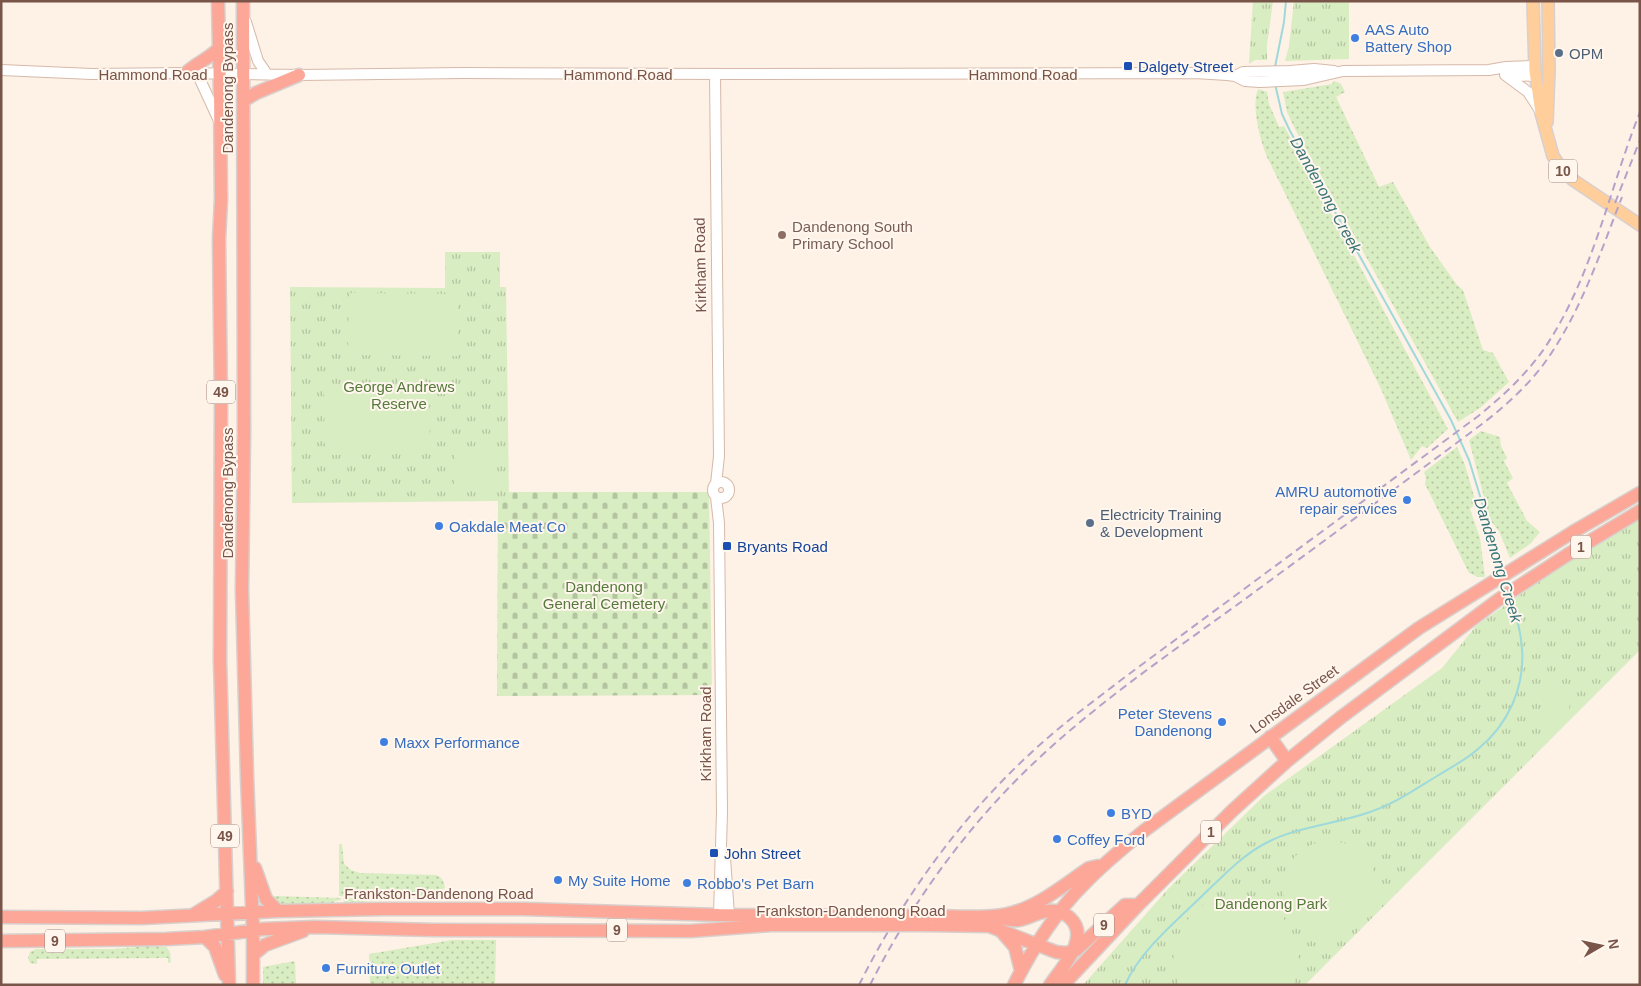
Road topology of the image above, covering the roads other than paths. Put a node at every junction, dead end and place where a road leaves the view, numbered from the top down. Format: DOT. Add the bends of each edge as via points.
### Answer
graph roads {
  1 [pos="218,1"];
  2 [pos="1533,1"];
  3 [pos="1548,1"];
  4 [pos="243,6"];
  5 [pos="219,48"];
  6 [pos="1,70"];
  7 [pos="1489,70"];
  8 [pos="1549,70"];
  9 [pos="1535,71"];
  10 [pos="191,73"];
  11 [pos="220,74"];
  12 [pos="243,74"];
  13 [pos="267,74"];
  14 [pos="715,74"];
  15 [pos="299,75"];
  16 [pos="1505,75"];
  17 [pos="243,101"];
  18 [pos="1541,113"];
  19 [pos="220,124"];
  20 [pos="1546,127"];
  21 [pos="1640,225"];
  22 [pos="1640,493"];
  23 [pos="1640,511"];
  24 [pos="1470,597"];
  25 [pos="1479,615"];
  26 [pos="1270,737"];
  27 [pos="1288,761"];
  28 [pos="251,859"];
  29 [pos="1104,864"];
  30 [pos="227,891"];
  31 [pos="1138,905"];
  32 [pos="450,909"];
  33 [pos="563,910"];
  34 [pos="278,911"];
  35 [pos="253,912"];
  36 [pos="1061,912"];
  37 [pos="228,913"];
  38 [pos="724,915"];
  39 [pos="191,916"];
  40 [pos="990,916"];
  41 [pos="1,917"];
  42 [pos="876,920"];
  43 [pos="930,920"];
  44 [pos="315,927"];
  45 [pos="723,929"];
  46 [pos="999,929"];
  47 [pos="253,930"];
  48 [pos="450,930"];
  49 [pos="563,930"];
  50 [pos="228,934"];
  51 [pos="205,937"];
  52 [pos="1,941"];
  53 [pos="1038,944"];
  54 [pos="1072,952"];
  55 [pos="253,955"];
  56 [pos="1021,971"];
  57 [pos="228,985"];
  58 [pos="253,985"];
  59 [pos="1014,985"];
  60 [pos="1050,985"];
  61 [pos="1063,985"];
  1 -- 5 [label="highway, Dandenong Bypass / 49"];
  2 -- 9 [label="main road, 10"];
  3 -- 8 [label="main road, 10"];
  4 -- 12 [label="highway, Dandenong Bypass / 49"];
  4 -- 13 [label="main road" via="254,51"];
  5 -- 10 [label="highway" via="194,65"];
  5 -- 11 [label="highway, Dandenong Bypass / 49"];
  6 -- 10 [label="main road, Hammond Road" via="92,74"];
  7 -- 9 [label="main road, Hammond Road" via="1503,67"];
  7 -- 14 [label="main road, Hammond Road" via="1335,72 1317,68 1290,76 1245,81 1235,76 1184,73"];
  7 -- 16 [label="main road, Hammond Road"];
  8 -- 9 [label="main road"];
  8 -- 20 [label="main road, 10"];
  9 -- 16 [label="main road, Hammond Road"];
  9 -- 18 [label="main road, 10"];
  10 -- 11 [label="main road, Hammond Road"];
  10 -- 19 [label="main road"];
  11 -- 12 [label="main road, Hammond Road"];
  11 -- 19 [label="highway, Dandenong Bypass / 49"];
  12 -- 13 [label="main road, Hammond Road"];
  12 -- 17 [label="highway, Dandenong Bypass / 49"];
  13 -- 15 [label="main road, Hammond Road"];
  14 -- 15 [label="main road, Hammond Road"];
  14 -- 38 [label="main road, Kirkham Road" via="719,456 720,483 728,486 729,491 720,497 719,523"];
  15 -- 17 [label="highway"];
  16 -- 18 [label="main road" via="1528,92"];
  17 -- 28 [label="highway, Dandenong Bypass / 49" via="242,607"];
  18 -- 20 [label="main road, 10"];
  19 -- 30 [label="highway, Dandenong Bypass / 49" via="220,660"];
  20 -- 21 [label="main road, 10" via="1552,152 1565,173"];
  22 -- 24 [label="highway, Lonsdale Street / 1"];
  23 -- 25 [label="highway, 1" via="1523,583"];
  24 -- 25 [label="highway"];
  24 -- 26 [label="highway, Lonsdale Street / 1" via="1419,628"];
  25 -- 27 [label="highway, 1" via="1340,718"];
  26 -- 27 [label="highway"];
  26 -- 29 [label="highway, Lonsdale Street / 1"];
  27 -- 31 [label="highway, 1" via="1232,811"];
  28 -- 34 [label="highway" via="266,899"];
  28 -- 35 [label="highway, Dandenong Bypass / 49"];
  29 -- 36 [label="highway, Lonsdale Street / 1"];
  29 -- 40 [label="highway, Frankston-Dandenong Road / 9" via="1088,868 1028,906 1009,914"];
  30 -- 37 [label="highway, Dandenong Bypass / 49"];
  30 -- 39 [label="highway"];
  31 -- 54 [label="highway, 9" via="1126,905"];
  31 -- 61 [label="highway, 1"];
  32 -- 33 [label="highway, Frankston-Dandenong Road / 9"];
  32 -- 34 [label="highway, Frankston-Dandenong Road / 9"];
  32 -- 48 [label="highway"];
  33 -- 38 [label="highway, Frankston-Dandenong Road / 9"];
  33 -- 49 [label="highway"];
  34 -- 35 [label="highway, Frankston-Dandenong Road / 9"];
  35 -- 37 [label="highway, Frankston-Dandenong Road / 9"];
  35 -- 47 [label="highway, Dandenong Bypass / 49"];
  36 -- 40 [label="highway" via="1048,910 1016,920"];
  36 -- 53 [label="highway, Lonsdale Street / 1"];
  36 -- 54 [label="highway" via="1076,927 1077,940"];
  37 -- 39 [label="highway, Frankston-Dandenong Road / 9"];
  37 -- 50 [label="highway, Dandenong Bypass / 49"];
  38 -- 42 [label="highway, Frankston-Dandenong Road / 9"];
  38 -- 45 [label="highway, Kirkham Road"];
  39 -- 41 [label="highway, Frankston-Dandenong Road / 9"];
  40 -- 43 [label="highway, Frankston-Dandenong Road / 9"];
  42 -- 43 [label="highway, Frankston-Dandenong Road / 9, bridge"];
  42 -- 45 [label="highway, Frankston-Dandenong Road / 9"];
  43 -- 46 [label="highway, Frankston-Dandenong Road / 9"];
  44 -- 47 [label="highway, Frankston-Dandenong Road / 9"];
  44 -- 48 [label="highway, Frankston-Dandenong Road / 9"];
  44 -- 55 [label="highway" via="265,945"];
  45 -- 49 [label="highway, Frankston-Dandenong Road / 9"];
  46 -- 53 [label="highway, Frankston-Dandenong Road / 9"];
  46 -- 56 [label="highway" via="1014,945"];
  47 -- 50 [label="highway, Frankston-Dandenong Road / 9"];
  47 -- 55 [label="highway, Dandenong Bypass / 49"];
  48 -- 49 [label="highway, Frankston-Dandenong Road / 9"];
  50 -- 51 [label="highway, Frankston-Dandenong Road / 9"];
  50 -- 57 [label="highway, Dandenong Bypass / 49"];
  51 -- 52 [label="highway, Frankston-Dandenong Road / 9"];
  51 -- 57 [label="highway" via="215,947"];
  53 -- 54 [label="highway, 9" via="1058,953"];
  53 -- 56 [label="highway, Lonsdale Street / 1"];
  54 -- 60 [label="highway"];
  55 -- 58 [label="highway, Dandenong Bypass / 49"];
  56 -- 59 [label="highway, Lonsdale Street / 1"];
}
